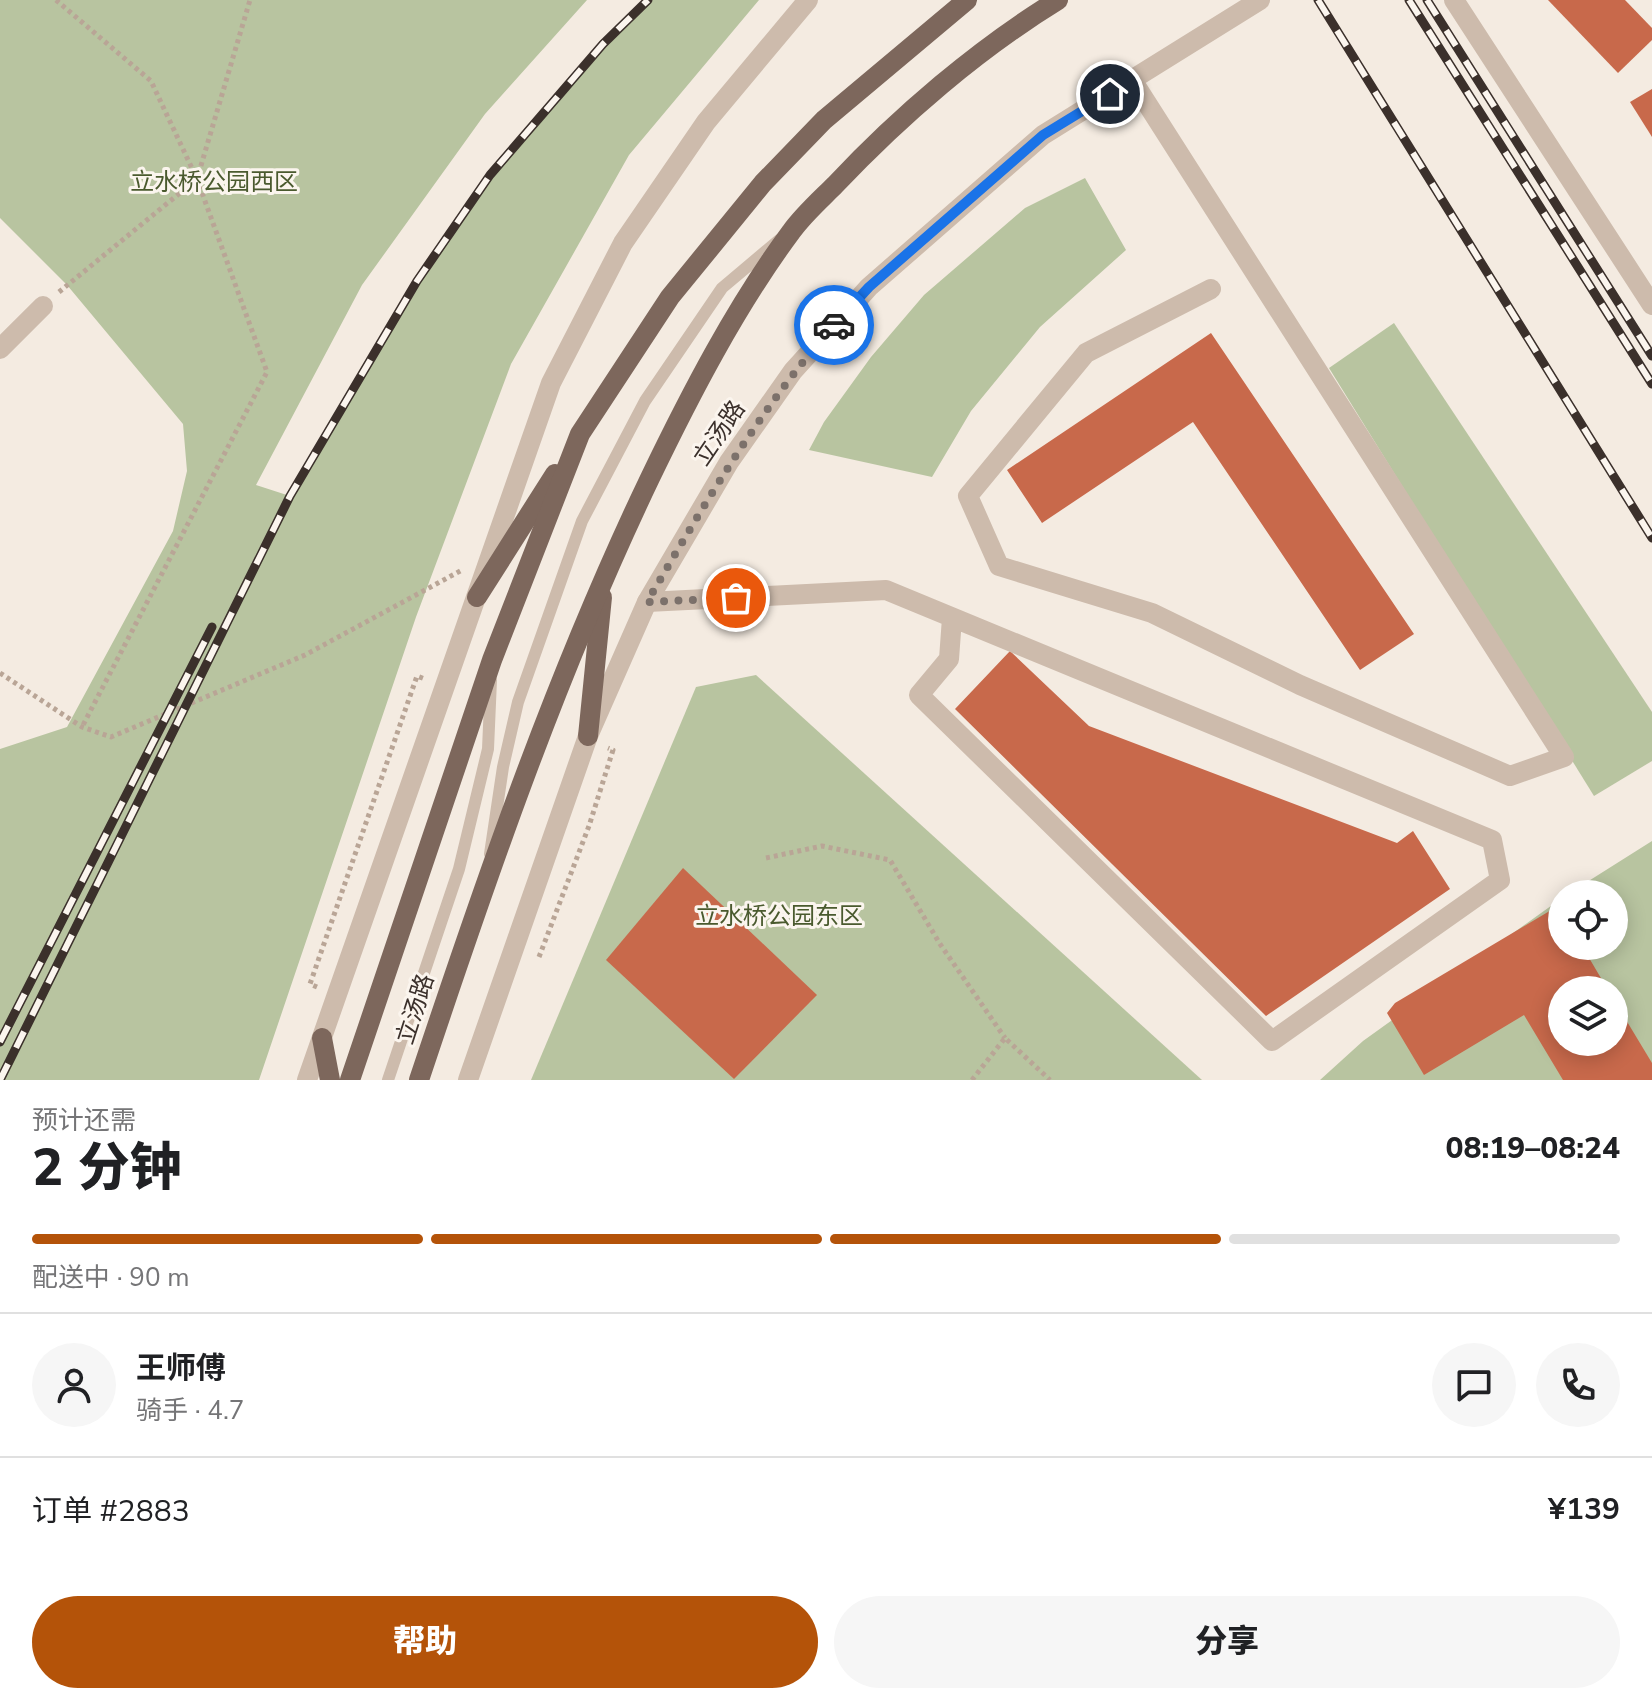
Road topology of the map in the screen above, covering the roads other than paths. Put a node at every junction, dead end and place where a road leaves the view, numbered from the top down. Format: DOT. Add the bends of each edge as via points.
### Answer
graph roads {
  1 [pos="808,0"];
  2 [pos="967,0"];
  3 [pos="1058,0"];
  4 [pos="1260,0"];
  5 [pos="1454,0"];
  6 [pos="1132,80"];
  7 [pos="791,230"];
  8 [pos="1211,289"];
  9 [pos="1652,305"];
  10 [pos="43,306"];
  11 [pos="0,349"];
  12 [pos="580,434"];
  13 [pos="604,573"];
  14 [pos="477,597"];
  15 [pos="647,602"];
  16 [pos="952,618"];
  17 [pos="492,660"];
  18 [pos="588,736"];
  19 [pos="489,869"];
  20 [pos="322,1038"];
  21 [pos="307,1080"];
  22 [pos="330,1080"];
  23 [pos="350,1080"];
  24 [pos="388,1080"];
  25 [pos="419,1080"];
  26 [pos="468,1080"];
  1 -- 14 [label="street" via="706,122 623,243 551,383"];
  2 -- 12 [label="main road, 立汤路" via="824,120 763,183 670,297"];
  3 -- 7 [label="main road, 立汤路" via="923,100"];
  4 -- 6 [label="street, 立汤路"];
  5 -- 9 [label="street"];
  6 -- 8 [label="street" via="1564,757 1510,776 1300,685 1152,613 999,566 968,496 1086,353"];
  6 -- 15 [label="street, 立汤路" via="1043,135 869,287 793,371 729,462"];
  7 -- 13 [label="main road, 立汤路" via="681,414"];
  7 -- 19 [label="lane" via="722,288 645,401 582,521 518,702"];
  10 -- 11 [label="street"];
  12 -- 14 [label="main road"];
  12 -- 17 [label="main road, 立汤路"];
  13 -- 18 [label="main road"];
  13 -- 19 [label="main road, 立汤路"];
  14 -- 20 [label="street"];
  15 -- 16 [label="street" via="886,590"];
  15 -- 18 [label="street, 立汤路"];
  16 -- 16 [label="street" via="949,659 919,695 1272,1041 1500,880 1492,840"];
  17 -- 23 [label="main road, 立汤路"];
  17 -- 24 [label="lane" via="488,749 463,854"];
  18 -- 26 [label="street, 立汤路"];
  19 -- 25 [label="main road, 立汤路"];
  20 -- 21 [label="street"];
  20 -- 22 [label="main road"];
}
